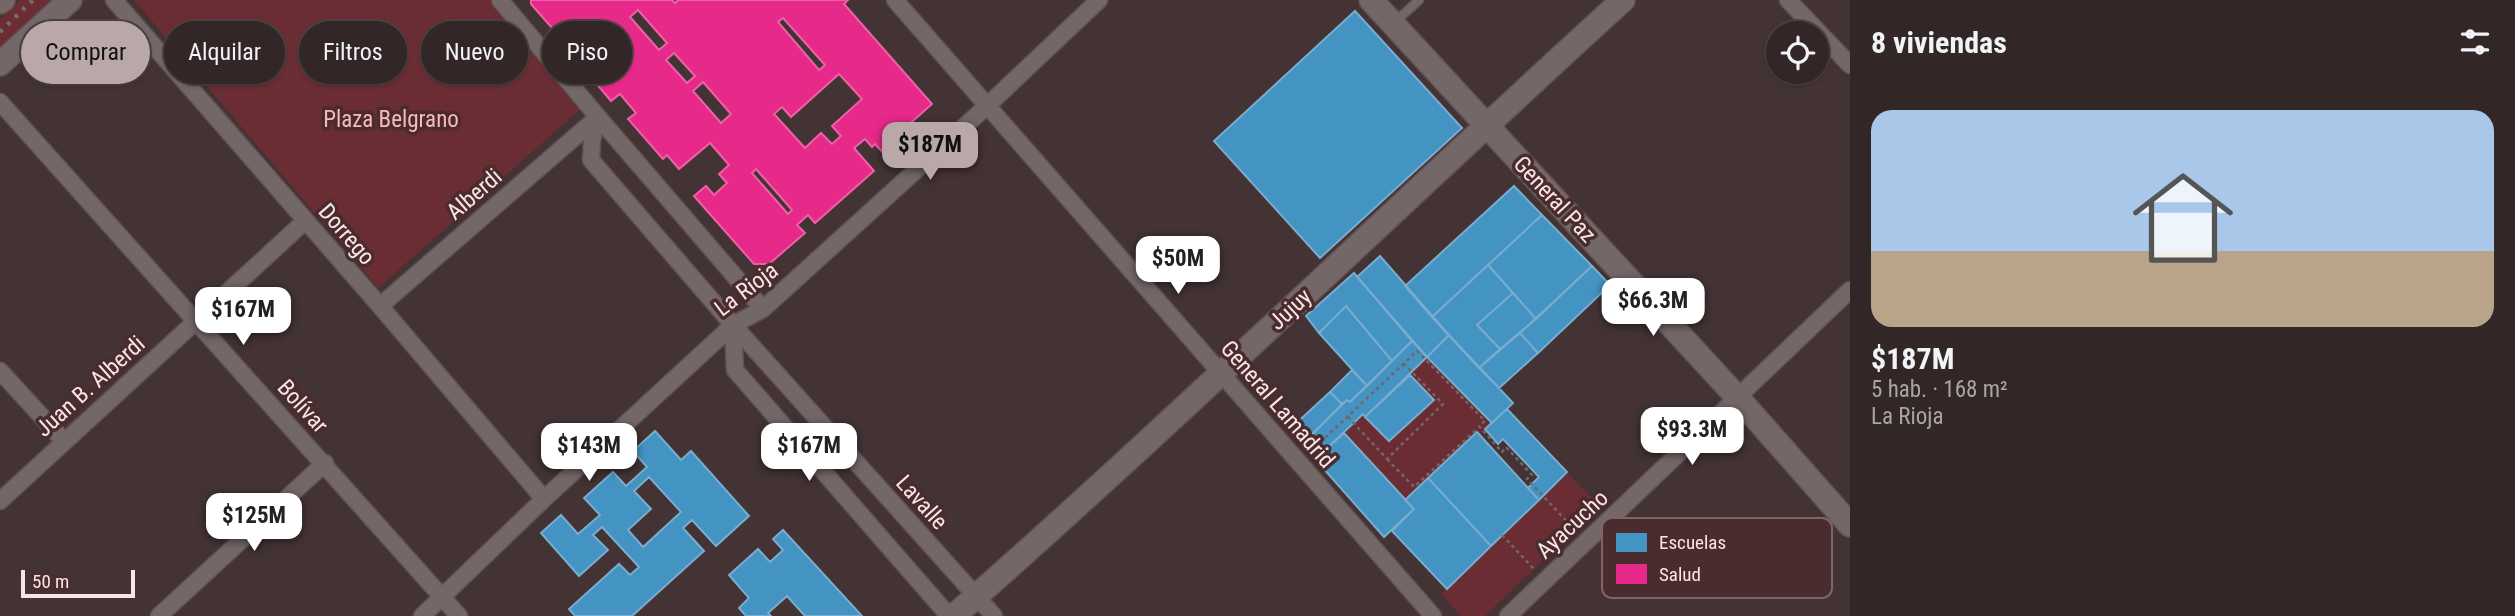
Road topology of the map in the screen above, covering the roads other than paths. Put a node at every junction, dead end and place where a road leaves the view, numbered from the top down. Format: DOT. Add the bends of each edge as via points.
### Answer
graph roads {
  1 [pos="70,0"];
  2 [pos="114,0"];
  3 [pos="500,0"];
  4 [pos="895,0"];
  5 [pos="1099,0"];
  6 [pos="1370,0"];
  7 [pos="1419,0"];
  8 [pos="1623,0"];
  9 [pos="1787,0"];
  10 [pos="1393,24"];
  11 [pos="0,64"];
  12 [pos="1850,65"];
  13 [pos="0,102"];
  14 [pos="988,105"];
  15 [pos="598,117"];
  16 [pos="1486,124"];
  17 [pos="305,221"];
  18 [pos="1850,290"];
  19 [pos="380,306"];
  20 [pos="763,309"];
  21 [pos="195,321"];
  22 [pos="733,325"];
  23 [pos="0,372"];
  24 [pos="1222,374"];
  25 [pos="1738,398"];
  26 [pos="64,441"];
  27 [pos="325,463"];
  28 [pos="544,499"];
  29 [pos="0,501"];
  30 [pos="1611,518"];
  31 [pos="1850,525"];
  32 [pos="1602,527"];
  33 [pos="442,597"];
  34 [pos="976,597"];
  35 [pos="159,616"];
  36 [pos="422,616"];
  37 [pos="459,616"];
  38 [pos="948,616"];
  39 [pos="954,616"];
  40 [pos="993,616"];
  41 [pos="1433,616"];
  42 [pos="1508,616"];
  1 -- 11 [label="street"];
  2 -- 17 [label="street, Dorrego"];
  3 -- 15 [label="street"];
  4 -- 14 [label="street, General Lamadrid"];
  5 -- 14 [label="street, La Rioja"];
  6 -- 10 [label="street, General Paz"];
  7 -- 10 [label="lane"];
  8 -- 16 [label="street, Jujuy"];
  9 -- 12 [label="street"];
  10 -- 16 [label="street, General Paz"];
  13 -- 21 [label="street, Bolívar"];
  14 -- 20 [label="street, La Rioja"];
  14 -- 24 [label="street, General Lamadrid"];
  15 -- 19 [label="street, Alberdi"];
  15 -- 20 [label="street"];
  15 -- 22 [label="street, Lavalle" via="591,160"];
  16 -- 24 [label="street, Jujuy"];
  16 -- 25 [label="street, General Paz"];
  17 -- 19 [label="street, Dorrego"];
  17 -- 21 [label="street, Juan B. Alberdi"];
  18 -- 25 [label="street, Ayacucho"];
  19 -- 28 [label="street, Dorrego"];
  20 -- 22 [label="street, La Rioja"];
  21 -- 26 [label="street, Juan B. Alberdi"];
  21 -- 27 [label="street, Bolívar"];
  22 -- 28 [label="street, La Rioja"];
  22 -- 34 [label="street, Lavalle"];
  22 -- 38 [label="street" via="735,370"];
  23 -- 26 [label="street"];
  24 -- 34 [label="street, Jujuy"];
  24 -- 41 [label="street, General Lamadrid"];
  25 -- 30 [label="street, Ayacucho"];
  25 -- 31 [label="street, General Paz"];
  26 -- 29 [label="street, Juan B. Alberdi"];
  27 -- 33 [label="street, Bolívar"];
  27 -- 35 [label="street"];
  28 -- 33 [label="street, La Rioja"];
  32 -- 42 [label="street, Ayacucho"];
  33 -- 36 [label="street, La Rioja"];
  33 -- 37 [label="street, Bolívar"];
  34 -- 39 [label="street, Jujuy"];
  34 -- 40 [label="street, Lavalle"];
}
